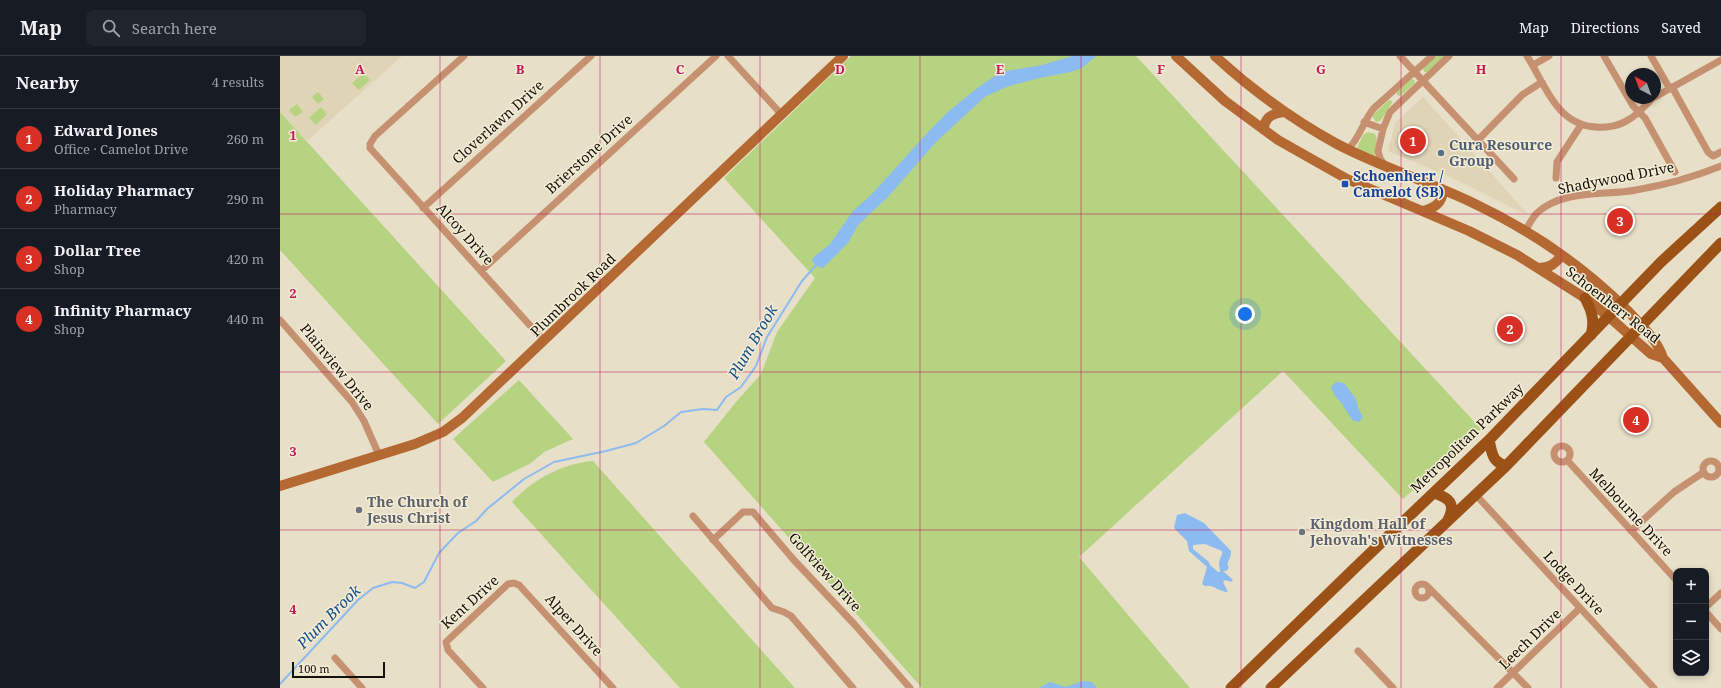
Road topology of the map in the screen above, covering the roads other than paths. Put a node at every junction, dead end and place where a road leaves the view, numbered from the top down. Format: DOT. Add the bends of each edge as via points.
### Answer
graph roads {
  1 [pos="464,56"];
  2 [pos="591,56"];
  3 [pos="716,56"];
  4 [pos="728,56"];
  5 [pos="843,56"];
  6 [pos="1176,56"];
  7 [pos="1215,56"];
  8 [pos="1400,56"];
  9 [pos="1432,56"];
  10 [pos="1449,56"];
  11 [pos="1528,56"];
  12 [pos="1549,56"];
  13 [pos="1651,56"];
  14 [pos="1605,57"];
  15 [pos="1721,60"];
  16 [pos="1533,65"];
  17 [pos="1415,72"];
  18 [pos="1423,80"];
  19 [pos="1542,82"];
  20 [pos="1671,88"];
  21 [pos="1390,93"];
  22 [pos="1661,94"];
  23 [pos="1399,102"];
  24 [pos="1648,104"];
  25 [pos="1285,112"];
  26 [pos="1639,112"];
  27 [pos="782,115"];
  28 [pos="1364,122"];
  29 [pos="1581,125"];
  30 [pos="1383,129"];
  31 [pos="1264,130"];
  32 [pos="1478,140"];
  33 [pos="1348,149"];
  34 [pos="1721,152"];
  35 [pos="1385,166"];
  36 [pos="1721,166"];
  37 [pos="1675,172"];
  38 [pos="1556,178"];
  39 [pos="1514,179"];
  40 [pos="1442,190"];
  41 [pos="1721,207"];
  42 [pos="423,208"];
  43 [pos="1423,211"];
  44 [pos="1525,231"];
  45 [pos="1721,243"];
  46 [pos="1562,255"];
  47 [pos="1539,268"];
  48 [pos="481,271"];
  49 [pos="1585,298"];
  50 [pos="1620,304"];
  51 [pos="1608,316"];
  52 [pos="280,320"];
  53 [pos="1641,325"];
  54 [pos="1591,335"];
  55 [pos="1631,336"];
  56 [pos="544,341"];
  57 [pos="1663,358"];
  58 [pos="1721,422"];
  59 [pos="1490,440"];
  60 [pos="379,455"];
  61 [pos="1567,460"];
  62 [pos="1506,466"];
  63 [pos="1704,472"];
  64 [pos="280,486"];
  65 [pos="1434,493"];
  66 [pos="1476,495"];
  67 [pos="693,516"];
  68 [pos="1448,521"];
  69 [pos="1631,531"];
  70 [pos="713,540"];
  71 [pos="1673,577"];
  72 [pos="514,583"];
  73 [pos="1429,588"];
  74 [pos="1721,593"];
  75 [pos="1435,596"];
  76 [pos="1426,597"];
  77 [pos="1709,604"];
  78 [pos="1580,608"];
  79 [pos="1709,615"];
  80 [pos="1721,629"];
  81 [pos="1358,651"];
  82 [pos="335,658"];
  83 [pos="1512,673"];
  84 [pos="362,688"];
  85 [pos="483,688"];
  86 [pos="613,688"];
  87 [pos="853,688"];
  88 [pos="910,688"];
  89 [pos="1231,688"];
  90 [pos="1271,688"];
  91 [pos="1393,688"];
  92 [pos="1497,688"];
  93 [pos="1528,688"];
  94 [pos="1654,688"];
  1 -- 42 [label="street, Alcoy Drive" via="375,136 370,144 370,148"];
  2 -- 42 [label="street, Cloverlawn Drive"];
  3 -- 48 [label="street, Brierstone Drive"];
  4 -- 27 [label="street"];
  5 -- 27 [label="main road, Plumbrook Road"];
  6 -- 31 [label="main road, Schoenherr Road" via="1225,101"];
  7 -- 25 [label="main road, Schoenherr Road" via="1248,85"];
  8 -- 17 [label="street"];
  9 -- 17 [label="street"];
  10 -- 18 [label="street"];
  11 -- 16 [label="street"];
  12 -- 16 [label="street"];
  13 -- 20 [label="street"];
  14 -- 26 [label="street"];
  15 -- 20 [label="street"];
  16 -- 19 [label="street"];
  17 -- 18 [label="street"];
  17 -- 21 [label="street"];
  18 -- 23 [label="street"];
  18 -- 32 [label="street"];
  19 -- 29 [label="street" via="1556,106 1568,118"];
  19 -- 32 [label="street" via="1522,95"];
  20 -- 22 [label="street"];
  20 -- 34 [label="street" via="1708,152 1713,156"];
  21 -- 23 [label="street"];
  21 -- 28 [label="street"];
  23 -- 30 [label="street" via="1390,112"];
  24 -- 26 [label="street"];
  25 -- 31 [label="main road" via="1270,116 1265,122"];
  25 -- 33 [label="main road, Schoenherr Road"];
  26 -- 29 [label="street" via="1629,120 1615,125"];
  26 -- 37 [label="street" via="1645,118"];
  27 -- 56 [label="main road, Plumbrook Road"];
  28 -- 30 [label="street"];
  28 -- 33 [label="street"];
  29 -- 38 [label="street" via="1557,162"];
  30 -- 35 [label="street" via="1378,151"];
  31 -- 43 [label="main road, Schoenherr Road" via="1331,171"];
  32 -- 39 [label="street"];
  33 -- 35 [label="main road, Schoenherr Road"];
  35 -- 40 [label="main road, Schoenherr Road"];
  36 -- 44 [label="street, Shadywood Drive" via="1652,187 1563,199 1540,211"];
  40 -- 43 [label="main road" via="1442,198 1438,204"];
  40 -- 44 [label="main road, Schoenherr Road"];
  41 -- 50 [label="main road, Metropolitan Parkway" via="1673,250"];
  42 -- 48 [label="street, Alcoy Drive"];
  43 -- 47 [label="main road, Schoenherr Road" via="1490,240"];
  44 -- 46 [label="main road, Schoenherr Road"];
  45 -- 53 [label="main road"];
  46 -- 47 [label="main road" via="1553,265"];
  46 -- 50 [label="main road, Schoenherr Road"];
  47 -- 49 [label="main road, Schoenherr Road"];
  48 -- 56 [label="street, Alcoy Drive"];
  49 -- 51 [label="main road, Schoenherr Road"];
  49 -- 54 [label="main road" via="1593,318"];
  50 -- 51 [label="main road, Metropolitan Parkway"];
  50 -- 53 [label="main road, Schoenherr Road"];
  51 -- 54 [label="main road, Metropolitan Parkway"];
  51 -- 55 [label="main road, Schoenherr Road"];
  52 -- 60 [label="street, Plainview Drive" via="352,402 364,421"];
  53 -- 55 [label="main road"];
  53 -- 57 [label="main road, Schoenherr Road" via="1660,347"];
  54 -- 59 [label="main road, Metropolitan Parkway"];
  55 -- 57 [label="main road, Schoenherr Road" via="1651,354"];
  55 -- 62 [label="main road"];
  56 -- 60 [label="main road, Plumbrook Road" via="474,408 452,425 430,438"];
  57 -- 58 [label="main road, Schoenherr Road"];
  59 -- 62 [label="main road" via="1493,458"];
  59 -- 65 [label="main road, Metropolitan Parkway"];
  60 -- 64 [label="main road, Plumbrook Road"];
  61 -- 69 [label="street, Melbourne Drive"];
  62 -- 66 [label="main road"];
  63 -- 69 [label="street" via="1678,489"];
  65 -- 68 [label="main road" via="1446,497 1451,504 1452,513"];
  65 -- 89 [label="main road, Metropolitan Parkway"];
  66 -- 68 [label="main road"];
  66 -- 78 [label="street, Lodge Drive"];
  67 -- 70 [label="street"];
  68 -- 90 [label="main road"];
  69 -- 71 [label="street, Melbourne Drive"];
  70 -- 87 [label="street" via="772,608 791,616"];
  70 -- 88 [label="street, Golfview Drive" via="743,512 753,512"];
  72 -- 85 [label="street, Kent Drive" via="508,584 446,642 448,650"];
  72 -- 86 [label="street, Alper Drive" via="519,585"];
  73 -- 75 [label="street"];
  73 -- 76 [label="street"];
  73 -- 76 [label="street" via="1424,584 1415,587 1414,592 1417,596"];
  74 -- 77 [label="street"];
  75 -- 76 [label="street"];
  75 -- 83 [label="street"];
  78 -- 83 [label="street, Leech Drive"];
  78 -- 94 [label="street, Lodge Drive"];
  79 -- 80 [label="street"];
  81 -- 91 [label="street"];
  82 -- 84 [label="street"];
  83 -- 92 [label="street, Leech Drive"];
  83 -- 93 [label="street"];
}
